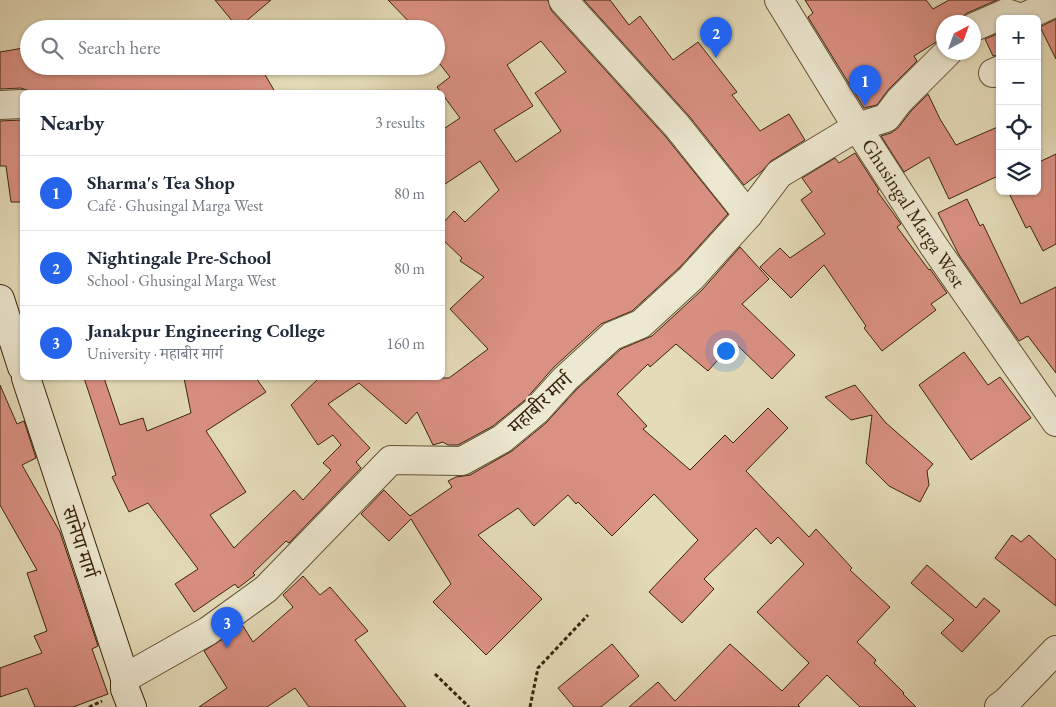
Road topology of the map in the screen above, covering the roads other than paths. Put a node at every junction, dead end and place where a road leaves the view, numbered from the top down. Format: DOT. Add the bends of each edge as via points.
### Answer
graph roads {
  1 [pos="563,0"];
  2 [pos="779,0"];
  3 [pos="1056,2"];
  4 [pos="1028,15"];
  5 [pos="996,17"];
  6 [pos="981,24"];
  7 [pos="940,60"];
  8 [pos="20,104"];
  9 [pos="0,105"];
  10 [pos="857,127"];
  11 [pos="748,215"];
  12 [pos="0,299"];
  13 [pos="20,361"];
  14 [pos="27,380"];
  15 [pos="1056,422"];
  16 [pos="1056,650"];
  17 [pos="125,678"];
  18 [pos="132,707"];
  19 [pos="998,707"];
  1 -- 11 [label="street" via="677,126"];
  2 -- 10 [label="street, Ghusingal Marga West"];
  3 -- 4 [label="street"];
  5 -- 6 [label="street"];
  7 -- 10 [label="street, महाबीर मार्ग" via="886,118"];
  8 -- 9 [label="street"];
  10 -- 11 [label="street, महाबीर मार्ग" via="779,174"];
  10 -- 15 [label="street, Ghusingal Marga West" via="933,245"];
  11 -- 17 [label="street, महाबीर मार्ग" via="691,278 641,324 612,336 536,411 502,439 462,460 391,460 266,589 208,631"];
  12 -- 13 [label="street"];
  14 -- 17 [label="street, सानेपा मार्ग"];
  16 -- 19 [label="street"];
  17 -- 18 [label="street, सानेपा मार्ग" via="125,689"];
}
